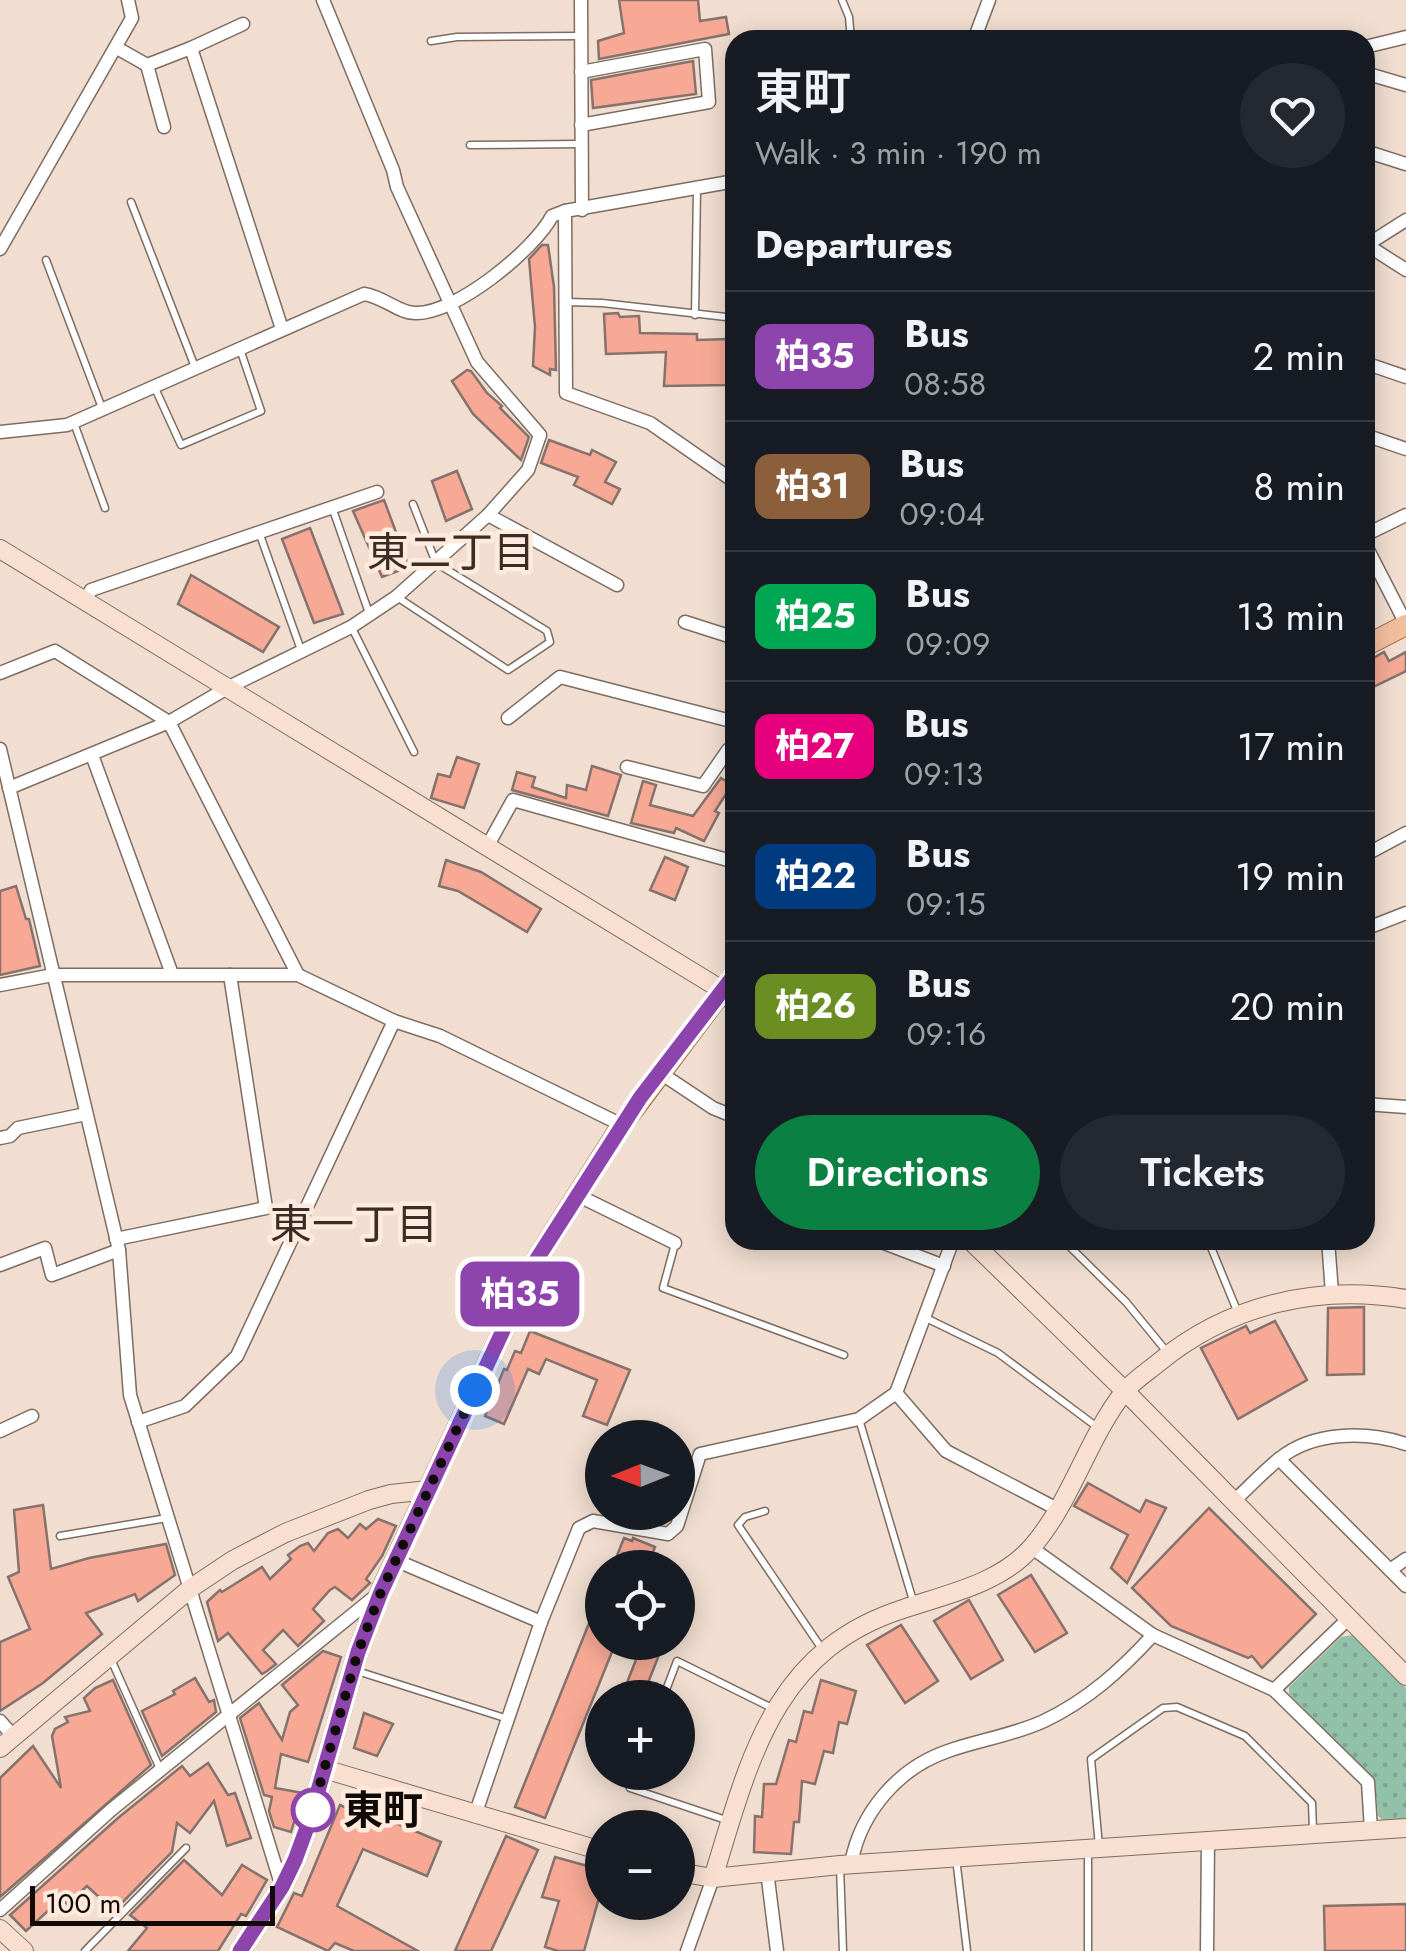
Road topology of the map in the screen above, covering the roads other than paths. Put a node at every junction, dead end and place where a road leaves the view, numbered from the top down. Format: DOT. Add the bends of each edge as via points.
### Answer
graph roads {
  1 [pos="128,0"];
  2 [pos="323,0"];
  3 [pos="581,0"];
  4 [pos="842,0"];
  5 [pos="989,0"];
  6 [pos="243,24"];
  7 [pos="851,30"];
  8 [pos="978,30"];
  9 [pos="581,36"];
  10 [pos="1406,36"];
  11 [pos="432,42"];
  12 [pos="1375,44"];
  13 [pos="117,48"];
  14 [pos="191,48"];
  15 [pos="147,65"];
  16 [pos="581,72"];
  17 [pos="1375,76"];
  18 [pos="1406,85"];
  19 [pos="581,124"];
  20 [pos="164,128"];
  21 [pos="581,144"];
  22 [pos="470,145"];
  23 [pos="1375,154"];
  24 [pos="1406,164"];
  25 [pos="725,184"];
  26 [pos="697,188"];
  27 [pos="131,202"];
  28 [pos="582,210"];
  29 [pos="565,211"];
  30 [pos="1406,220"];
  31 [pos="1375,240"];
  32 [pos="0,249"];
  33 [pos="1375,251"];
  34 [pos="46,260"];
  35 [pos="1406,270"];
  36 [pos="566,302"];
  37 [pos="452,303"];
  38 [pos="694,315"];
  39 [pos="725,317"];
  40 [pos="282,329"];
  41 [pos="239,348"];
  42 [pos="1375,366"];
  43 [pos="195,368"];
  44 [pos="1406,377"];
  45 [pos="154,386"];
  46 [pos="102,409"];
  47 [pos="74,422"];
  48 [pos="0,432"];
  49 [pos="1375,439"];
  50 [pos="1406,449"];
  51 [pos="725,475"];
  52 [pos="378,492"];
  53 [pos="413,504"];
  54 [pos="332,507"];
  55 [pos="104,508"];
  56 [pos="1406,514"];
  57 [pos="488,515"];
  58 [pos="1375,530"];
  59 [pos="259,532"];
  60 [pos="0,549"];
  61 [pos="436,562"];
  62 [pos="1375,564"];
  63 [pos="616,585"];
  64 [pos="396,597"];
  65 [pos="85,600"];
  66 [pos="369,614"];
  67 [pos="685,622"];
  68 [pos="1406,625"];
  69 [pos="351,626"];
  70 [pos="725,635"];
  71 [pos="1375,641"];
  72 [pos="302,651"];
  73 [pos="0,673"];
  74 [pos="229,688"];
  75 [pos="508,718"];
  76 [pos="725,719"];
  77 [pos="169,722"];
  78 [pos="0,749"];
  79 [pos="414,752"];
  80 [pos="92,754"];
  81 [pos="725,757"];
  82 [pos="627,767"];
  83 [pos="9,788"];
  84 [pos="1406,833"];
  85 [pos="488,845"];
  86 [pos="1375,850"];
  87 [pos="725,859"];
  88 [pos="1406,914"];
  89 [pos="1375,925"];
  90 [pos="172,974"];
  91 [pos="53,975"];
  92 [pos="230,975"];
  93 [pos="298,976"];
  94 [pos="725,985"];
  95 [pos="0,986"];
  96 [pos="725,996"];
  97 [pos="394,1020"];
  98 [pos="659,1072"];
  99 [pos="1375,1105"];
  100 [pos="1406,1107"];
  101 [pos="725,1113"];
  102 [pos="86,1114"];
  103 [pos="622,1125"];
  104 [pos="0,1138"];
  105 [pos="576,1195"];
  106 [pos="675,1243"];
  107 [pos="118,1245"];
  108 [pos="902,1250"];
  109 [pos="950,1250"];
  110 [pos="980,1250"];
  111 [pos="1072,1250"];
  112 [pos="1212,1250"];
  113 [pos="1329,1250"];
  114 [pos="0,1266"];
  115 [pos="944,1266"];
  116 [pos="1332,1293"];
  117 [pos="1406,1299"];
  118 [pos="1239,1314"];
  119 [pos="926,1318"];
  120 [pos="1168,1354"];
  121 [pos="844,1356"];
  122 [pos="1124,1391"];
  123 [pos="896,1393"];
  124 [pos="32,1416"];
  125 [pos="859,1420"];
  126 [pos="138,1422"];
  127 [pos="1102,1430"];
  128 [pos="0,1431"];
  129 [pos="1406,1444"];
  130 [pos="1279,1459"];
  131 [pos="428,1490"];
  132 [pos="1233,1502"];
  133 [pos="1057,1509"];
  134 [pos="765,1511"];
  135 [pos="169,1518"];
  136 [pos="60,1536"];
  137 [pos="1032,1548"];
  138 [pos="1406,1559"];
  139 [pos="395,1560"];
  140 [pos="1390,1570"];
  141 [pos="1406,1586"];
  142 [pos="191,1588"];
  143 [pos="381,1592"];
  144 [pos="914,1605"];
  145 [pos="1348,1619"];
  146 [pos="541,1622"];
  147 [pos="1153,1634"];
  148 [pos="823,1650"];
  149 [pos="109,1656"];
  150 [pos="353,1670"];
  151 [pos="1406,1676"];
  152 [pos="670,1680"];
  153 [pos="1274,1690"];
  154 [pos="774,1709"];
  155 [pos="229,1716"];
  156 [pos="508,1719"];
  157 [pos="0,1720"];
  158 [pos="6,1742"];
  159 [pos="324,1769"];
  160 [pos="160,1770"];
  161 [pos="636,1790"];
  162 [pos="475,1815"];
  163 [pos="730,1821"];
  164 [pos="1406,1828"];
  165 [pos="1371,1830"];
  166 [pos="1313,1833"];
  167 [pos="1208,1840"];
  168 [pos="585,1846"];
  169 [pos="186,1848"];
  170 [pos="1094,1848"];
  171 [pos="956,1857"];
  172 [pos="846,1864"];
  173 [pos="767,1871"];
  174 [pos="695,1875"];
  175 [pos="713,1878"];
  176 [pos="282,1887"];
  177 [pos="0,1910"];
  178 [pos="0,1929"];
  179 [pos="24,1951"];
  180 [pos="85,1951"];
  181 [pos="240,1951"];
  182 [pos="687,1951"];
  183 [pos="777,1951"];
  184 [pos="843,1951"];
  185 [pos="967,1951"];
  186 [pos="1088,1951"];
  187 [pos="1207,1951"];
  1 -- 13 [label="street" via="132,18"];
  2 -- 37 [label="street"];
  3 -- 9 [label="street"];
  4 -- 7 [label="lane"];
  5 -- 8 [label="street"];
  6 -- 14 [label="street"];
  9 -- 11 [label="lane"];
  9 -- 16 [label="street"];
  10 -- 12 [label="street"];
  13 -- 15 [label="street"];
  13 -- 32 [label="street"];
  14 -- 15 [label="street"];
  14 -- 40 [label="street"];
  15 -- 20 [label="street"];
  16 -- 19 [label="street"];
  16 -- 19 [label="street" via="705,50 709,102"];
  17 -- 18 [label="street"];
  19 -- 21 [label="street"];
  21 -- 22 [label="lane"];
  21 -- 28 [label="street"];
  23 -- 24 [label="street"];
  25 -- 26 [label="street"];
  26 -- 28 [label="street"];
  26 -- 38 [label="lane"];
  27 -- 43 [label="lane"];
  28 -- 29 [label="street"];
  29 -- 36 [label="street"];
  29 -- 37 [label="street" via="552,216 544,232 483,286"];
  30 -- 31 [label="street"];
  33 -- 35 [label="street"];
  34 -- 46 [label="lane"];
  36 -- 38 [label="lane"];
  36 -- 51 [label="street" via="566,393 650,423"];
  37 -- 40 [label="street" via="416,314 364,294"];
  37 -- 57 [label="street" via="477,362 540,435 528,470"];
  38 -- 39 [label="lane"];
  40 -- 41 [label="street"];
  41 -- 43 [label="street"];
  41 -- 45 [label="lane" via="261,411 181,444"];
  42 -- 44 [label="street"];
  43 -- 45 [label="street"];
  45 -- 46 [label="street"];
  46 -- 47 [label="street"];
  47 -- 48 [label="street"];
  47 -- 55 [label="lane"];
  49 -- 50 [label="street"];
  52 -- 54 [label="street"];
  53 -- 61 [label="lane"];
  54 -- 59 [label="street"];
  54 -- 66 [label="lane"];
  56 -- 58 [label="street"];
  57 -- 61 [label="street"];
  57 -- 63 [label="street"];
  59 -- 65 [label="street" via="91,590"];
  59 -- 72 [label="lane"];
  60 -- 65 [label="street"];
  61 -- 64 [label="street"];
  61 -- 64 [label="lane" via="547,631 550,642 508,670"];
  62 -- 68 [label="street"];
  64 -- 66 [label="street"];
  65 -- 74 [label="street"];
  66 -- 69 [label="street"];
  67 -- 70 [label="street"];
  68 -- 71 [label="main road"];
  69 -- 72 [label="street"];
  69 -- 79 [label="lane"];
  72 -- 74 [label="street"];
  73 -- 77 [label="street" via="55,650"];
  74 -- 77 [label="street"];
  74 -- 85 [label="street"];
  75 -- 76 [label="street" via="560,677"];
  77 -- 80 [label="street"];
  77 -- 93 [label="street"];
  78 -- 83 [label="street"];
  80 -- 83 [label="street"];
  80 -- 90 [label="street"];
  81 -- 82 [label="street" via="703,786"];
  83 -- 91 [label="street"];
  84 -- 86 [label="street"];
  85 -- 87 [label="street" via="513,800"];
  85 -- 94 [label="street"];
  88 -- 89 [label="street"];
  90 -- 91 [label="street"];
  90 -- 92 [label="street"];
  91 -- 95 [label="street"];
  91 -- 102 [label="street"];
  92 -- 93 [label="street"];
  92 -- 107 [label="street" via="266,1208"];
  93 -- 97 [label="street"];
  96 -- 98 [label="main road"];
  97 -- 103 [label="street"];
  97 -- 126 [label="street" via="236,1356 185,1406"];
  98 -- 101 [label="street"];
  98 -- 103 [label="main road"];
  99 -- 100 [label="street"];
  102 -- 104 [label="street"];
  102 -- 107 [label="street"];
  103 -- 105 [label="main road"];
  105 -- 106 [label="street"];
  105 -- 131 [label="main road" via="535,1262"];
  106 -- 121 [label="lane" via="663,1288"];
  107 -- 114 [label="street" via="52,1275 44,1248"];
  107 -- 126 [label="street" via="127,1377"];
  108 -- 115 [label="street"];
  109 -- 115 [label="street"];
  110 -- 122 [label="street"];
  111 -- 120 [label="lane"];
  112 -- 118 [label="lane"];
  113 -- 116 [label="street"];
  115 -- 119 [label="street"];
  116 -- 117 [label="street"];
  116 -- 118 [label="street"];
  118 -- 120 [label="street"];
  119 -- 123 [label="street"];
  119 -- 127 [label="lane" via="998,1353"];
  120 -- 122 [label="street"];
  122 -- 127 [label="street"];
  122 -- 132 [label="street"];
  123 -- 125 [label="street"];
  123 -- 133 [label="street" via="946,1451"];
  124 -- 128 [label="street"];
  125 -- 144 [label="lane"];
  125 -- 146 [label="street" via="700,1454 668,1534 584,1523"];
  126 -- 135 [label="street"];
  127 -- 133 [label="street"];
  129 -- 130 [label="street" via="1349,1435 1306,1444"];
  130 -- 132 [label="street"];
  130 -- 140 [label="street"];
  131 -- 139 [label="main road"];
  131 -- 142 [label="street" via="390,1494 331,1514 233,1560"];
  132 -- 145 [label="street"];
  133 -- 137 [label="street"];
  134 -- 148 [label="lane" via="738,1525"];
  135 -- 136 [label="lane"];
  135 -- 142 [label="street"];
  137 -- 144 [label="street" via="987,1581"];
  137 -- 147 [label="street"];
  138 -- 140 [label="street"];
  139 -- 143 [label="main road"];
  139 -- 146 [label="street"];
  140 -- 141 [label="street"];
  142 -- 149 [label="street"];
  142 -- 155 [label="street"];
  143 -- 150 [label="main road"];
  143 -- 155 [label="street"];
  144 -- 148 [label="street"];
  145 -- 151 [label="street"];
  145 -- 153 [label="street"];
  146 -- 156 [label="street"];
  147 -- 153 [label="street"];
  147 -- 172 [label="street" via="1100,1687 1062,1712 938,1755 900,1778 866,1821"];
  148 -- 154 [label="street"];
  149 -- 158 [label="street"];
  149 -- 160 [label="lane"];
  150 -- 156 [label="lane"];
  150 -- 159 [label="main road"];
  152 -- 154 [label="lane" via="677,1661"];
  153 -- 165 [label="street" via="1368,1782"];
  154 -- 163 [label="street"];
  155 -- 160 [label="street"];
  155 -- 176 [label="street"];
  156 -- 162 [label="street"];
  157 -- 158 [label="street"];
  159 -- 162 [label="street"];
  159 -- 176 [label="main road"];
  160 -- 177 [label="street"];
  161 -- 163 [label="lane"];
  162 -- 168 [label="street"];
  163 -- 175 [label="street"];
  164 -- 165 [label="street"];
  165 -- 166 [label="street"];
  166 -- 167 [label="street"];
  166 -- 170 [label="lane" via="1312,1803 1245,1736 1177,1707 1162,1708 1091,1758"];
  167 -- 170 [label="street"];
  167 -- 187 [label="street"];
  169 -- 180 [label="lane"];
  170 -- 171 [label="street"];
  170 -- 186 [label="lane"];
  171 -- 172 [label="street"];
  171 -- 185 [label="lane"];
  172 -- 173 [label="street"];
  172 -- 184 [label="lane"];
  173 -- 175 [label="street"];
  173 -- 183 [label="street"];
  174 -- 175 [label="street"];
  175 -- 182 [label="street"];
  176 -- 181 [label="main road"];
  178 -- 179 [label="street"];
}
